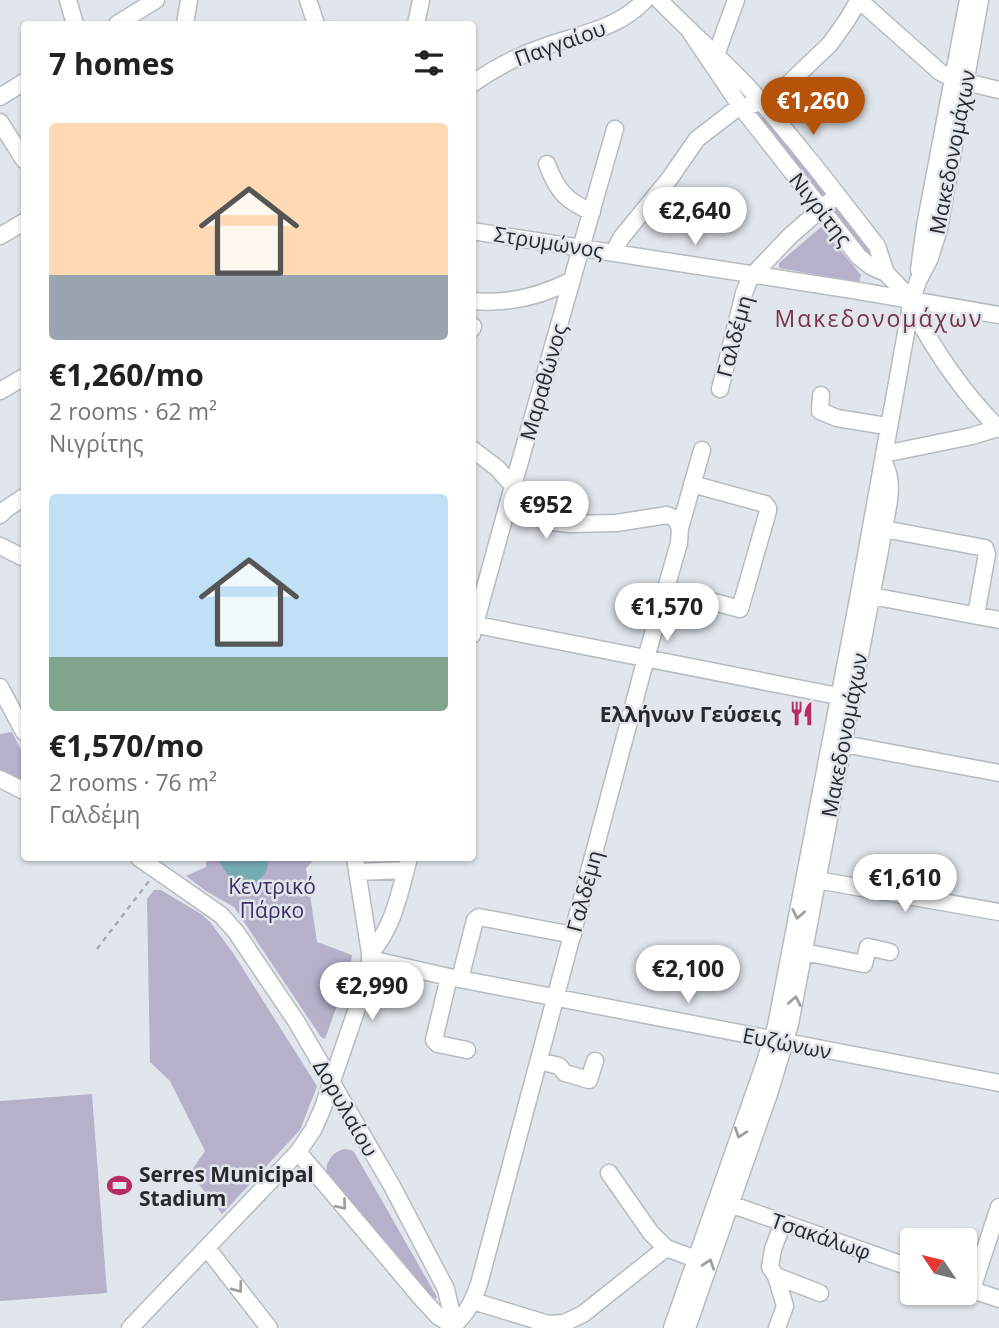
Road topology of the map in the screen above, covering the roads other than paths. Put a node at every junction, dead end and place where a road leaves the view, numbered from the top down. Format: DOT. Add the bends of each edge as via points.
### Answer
graph roads {
  1 [pos="68,0"];
  2 [pos="156,0"];
  3 [pos="188,0"];
  4 [pos="308,0"];
  5 [pos="421,0"];
  6 [pos="645,0"];
  7 [pos="659,0"];
  8 [pos="736,0"];
  9 [pos="859,0"];
  10 [pos="968,0"];
  11 [pos="981,0"];
  12 [pos="74,21"];
  13 [pos="122,21"];
  14 [pos="184,21"];
  15 [pos="315,21"];
  16 [pos="417,21"];
  17 [pos="691,33"];
  18 [pos="716,55"];
  19 [pos="476,80"];
  20 [pos="959,81"];
  21 [pos="21,84"];
  22 [pos="999,90"];
  23 [pos="0,97"];
  24 [pos="750,105"];
  25 [pos="0,122"];
  26 [pos="615,129"];
  27 [pos="21,155"];
  28 [pos="547,164"];
  29 [pos="838,195"];
  30 [pos="821,209"];
  31 [pos="592,212"];
  32 [pos="21,224"];
  33 [pos="476,232"];
  34 [pos="0,236"];
  35 [pos="582,247"];
  36 [pos="614,252"];
  37 [pos="886,273"];
  38 [pos="752,275"];
  39 [pos="572,280"];
  40 [pos="476,301"];
  41 [pos="911,303"];
  42 [pos="999,315"];
  43 [pos="21,379"];
  44 [pos="720,389"];
  45 [pos="0,391"];
  46 [pos="821,396"];
  47 [pos="889,428"];
  48 [pos="999,428"];
  49 [pos="702,450"];
  50 [pos="476,452"];
  51 [pos="884,458"];
  52 [pos="692,484"];
  53 [pos="513,486"];
  54 [pos="21,500"];
  55 [pos="0,515"];
  56 [pos="680,528"];
  57 [pos="884,529"];
  58 [pos="0,545"];
  59 [pos="21,556"];
  60 [pos="666,589"];
  61 [pos="865,595"];
  62 [pos="976,615"];
  63 [pos="476,617"];
  64 [pos="999,620"];
  65 [pos="476,629"];
  66 [pos="646,658"];
  67 [pos="0,687"];
  68 [pos="845,698"];
  69 [pos="17,722"];
  70 [pos="837,743"];
  71 [pos="999,773"];
  72 [pos="0,779"];
  73 [pos="21,790"];
  74 [pos="144,861"];
  75 [pos="408,864"];
  76 [pos="356,865"];
  77 [pos="817,880"];
  78 [pos="999,912"];
  79 [pos="573,935"];
  80 [pos="804,952"];
  81 [pos="890,952"];
  82 [pos="370,956"];
  83 [pos="455,978"];
  84 [pos="556,998"];
  85 [pos="779,1041"];
  86 [pos="467,1050"];
  87 [pos="539,1061"];
  88 [pos="595,1061"];
  89 [pos="332,1083"];
  90 [pos="999,1083"];
  91 [pos="298,1152"];
  92 [pos="609,1173"];
  93 [pos="730,1204"];
  94 [pos="999,1207"];
  95 [pos="783,1223"];
  96 [pos="207,1248"];
  97 [pos="666,1248"];
  98 [pos="696,1259"];
  99 [pos="900,1264"];
  100 [pos="977,1264"];
  101 [pos="776,1276"];
  102 [pos="977,1291"];
  103 [pos="820,1293"];
  104 [pos="999,1299"];
  105 [pos="473,1301"];
  106 [pos="449,1326"];
  107 [pos="130,1328"];
  108 [pos="269,1328"];
  109 [pos="672,1328"];
  110 [pos="687,1328"];
  111 [pos="777,1328"];
  1 -- 12 [label="street"];
  2 -- 13 [label="street"];
  3 -- 14 [label="street"];
  4 -- 15 [label="street"];
  5 -- 16 [label="street"];
  6 -- 19 [label="street, Παγγαίου" via="619,21 515,57"];
  7 -- 17 [label="street, Νιγρίτης"];
  8 -- 18 [label="street"];
  9 -- 20 [label="street" via="934,68"];
  9 -- 24 [label="street" via="827,47 777,94"];
  10 -- 20 [label="street"];
  11 -- 20 [label="street, Μακεδονομάχων"];
  17 -- 18 [label="street, Νιγρίτης"];
  17 -- 24 [label="street, Νιγρίτης"];
  18 -- 24 [label="street, Νιγρίτης"];
  20 -- 22 [label="street"];
  20 -- 41 [label="street, Μακεδονομάχων"];
  21 -- 23 [label="street"];
  24 -- 29 [label="street, Νιγρίτης"];
  24 -- 30 [label="street, Νιγρίτης"];
  24 -- 36 [label="street" via="716,123 694,143"];
  25 -- 27 [label="street"];
  26 -- 31 [label="street, Μαραθώνος"];
  28 -- 31 [label="street" via="561,192"];
  29 -- 30 [label="street, Γαλδέμη"];
  29 -- 37 [label="street, Νιγρίτης" via="877,246"];
  30 -- 37 [label="street, Νιγρίτης" via="865,263"];
  30 -- 38 [label="street, Γαλδέμη"];
  31 -- 35 [label="street, Μαραθώνος"];
  32 -- 34 [label="street"];
  33 -- 35 [label="street, Στρυμώνος"];
  35 -- 36 [label="street, Στρυμώνος"];
  35 -- 39 [label="street, Μαραθώνος"];
  36 -- 38 [label="street, Στρυμώνος"];
  37 -- 41 [label="street, Νιγρίτης"];
  38 -- 41 [label="street, Στρυμώνος"];
  38 -- 44 [label="street, Γαλδέμη"];
  39 -- 40 [label="street" via="539,295"];
  39 -- 53 [label="street, Μαραθώνος"];
  41 -- 42 [label="street, Στρυμώνος"];
  41 -- 47 [label="street, Μακεδονομάχων"];
  41 -- 48 [label="street, Νιγρίτης" via="950,370"];
  43 -- 45 [label="street"];
  46 -- 47 [label="street" via="820,411"];
  47 -- 51 [label="street, Μακεδονομάχων"];
  48 -- 51 [label="street"];
  49 -- 52 [label="street, Γαλδέμη"];
  50 -- 53 [label="street"];
  51 -- 57 [label="street, Μακεδονομάχων" via="890,488"];
  51 -- 61 [label="street, Μακεδονομάχων"];
  52 -- 56 [label="street, Γαλδέμη"];
  52 -- 60 [label="street" via="765,504 768,511 740,609"];
  53 -- 56 [label="street" via="544,521 616,523 667,515 676,519"];
  53 -- 63 [label="street, Μαραθώνος"];
  54 -- 55 [label="street"];
  56 -- 60 [label="street, Γαλδέμη"];
  57 -- 61 [label="street, Μακεδονομάχων"];
  57 -- 62 [label="street" via="985,548"];
  58 -- 59 [label="street"];
  60 -- 66 [label="street, Γαλδέμη"];
  61 -- 62 [label="street"];
  61 -- 68 [label="street, Μακεδονομάχων"];
  62 -- 64 [label="street"];
  65 -- 66 [label="street"];
  66 -- 68 [label="street"];
  66 -- 79 [label="street, Γαλδέμη"];
  67 -- 69 [label="street"];
  68 -- 70 [label="street, Μακεδονομάχων"];
  70 -- 71 [label="street"];
  70 -- 77 [label="street, Μακεδονομάχων"];
  70 -- 85 [label="street, Μακεδονομάχων, one-way"];
  72 -- 73 [label="street"];
  74 -- 89 [label="street, Δορυλαίου" via="221,915 236,932"];
  75 -- 76 [label="street"];
  75 -- 82 [label="street" via="386,933"];
  76 -- 82 [label="street"];
  77 -- 78 [label="street"];
  77 -- 80 [label="street, Μακεδονομάχων"];
  79 -- 83 [label="street" via="479,917"];
  79 -- 84 [label="street, Γαλδέμη"];
  80 -- 81 [label="street" via="864,964 868,947"];
  85 -- 80 [label="street, Μακεδονομάχων, one-way"];
  82 -- 83 [label="street, Ευζώνων"];
  82 -- 89 [label="street" via="368,978"];
  83 -- 84 [label="street, Ευζώνων"];
  83 -- 86 [label="street" via="434,1040"];
  84 -- 85 [label="street, Ευζώνων"];
  84 -- 87 [label="street, Γαλδέμη"];
  85 -- 90 [label="street, Ευζώνων"];
  85 -- 93 [label="street, Μακεδονομάχων"];
  85 -- 98 [label="street, Μακεδονομάχων, one-way"];
  87 -- 88 [label="street" via="589,1080"];
  87 -- 105 [label="street, Γαλδέμη"];
  89 -- 91 [label="street" via="313,1130"];
  89 -- 106 [label="street, Δορυλαίου" via="439,1275 450,1301"];
  91 -- 96 [label="street"];
  91 -- 106 [label="street, one-way"];
  92 -- 97 [label="street"];
  93 -- 95 [label="street, Τσακάλωφ"];
  110 -- 93 [label="street, Μακεδονομάχων, one-way"];
  94 -- 100 [label="street"];
  95 -- 99 [label="street, Τσακάλωφ"];
  95 -- 101 [label="street" via="770,1267"];
  96 -- 107 [label="street"];
  96 -- 108 [label="street, one-way"];
  97 -- 98 [label="street"];
  97 -- 105 [label="street" via="586,1312 564,1323 545,1324"];
  98 -- 109 [label="street, Μακεδονομάχων"];
  101 -- 103 [label="street"];
  101 -- 111 [label="street" via="785,1306"];
  102 -- 104 [label="street"];
  105 -- 106 [label="street, Γαλδέμη" via="464,1316"];
}
